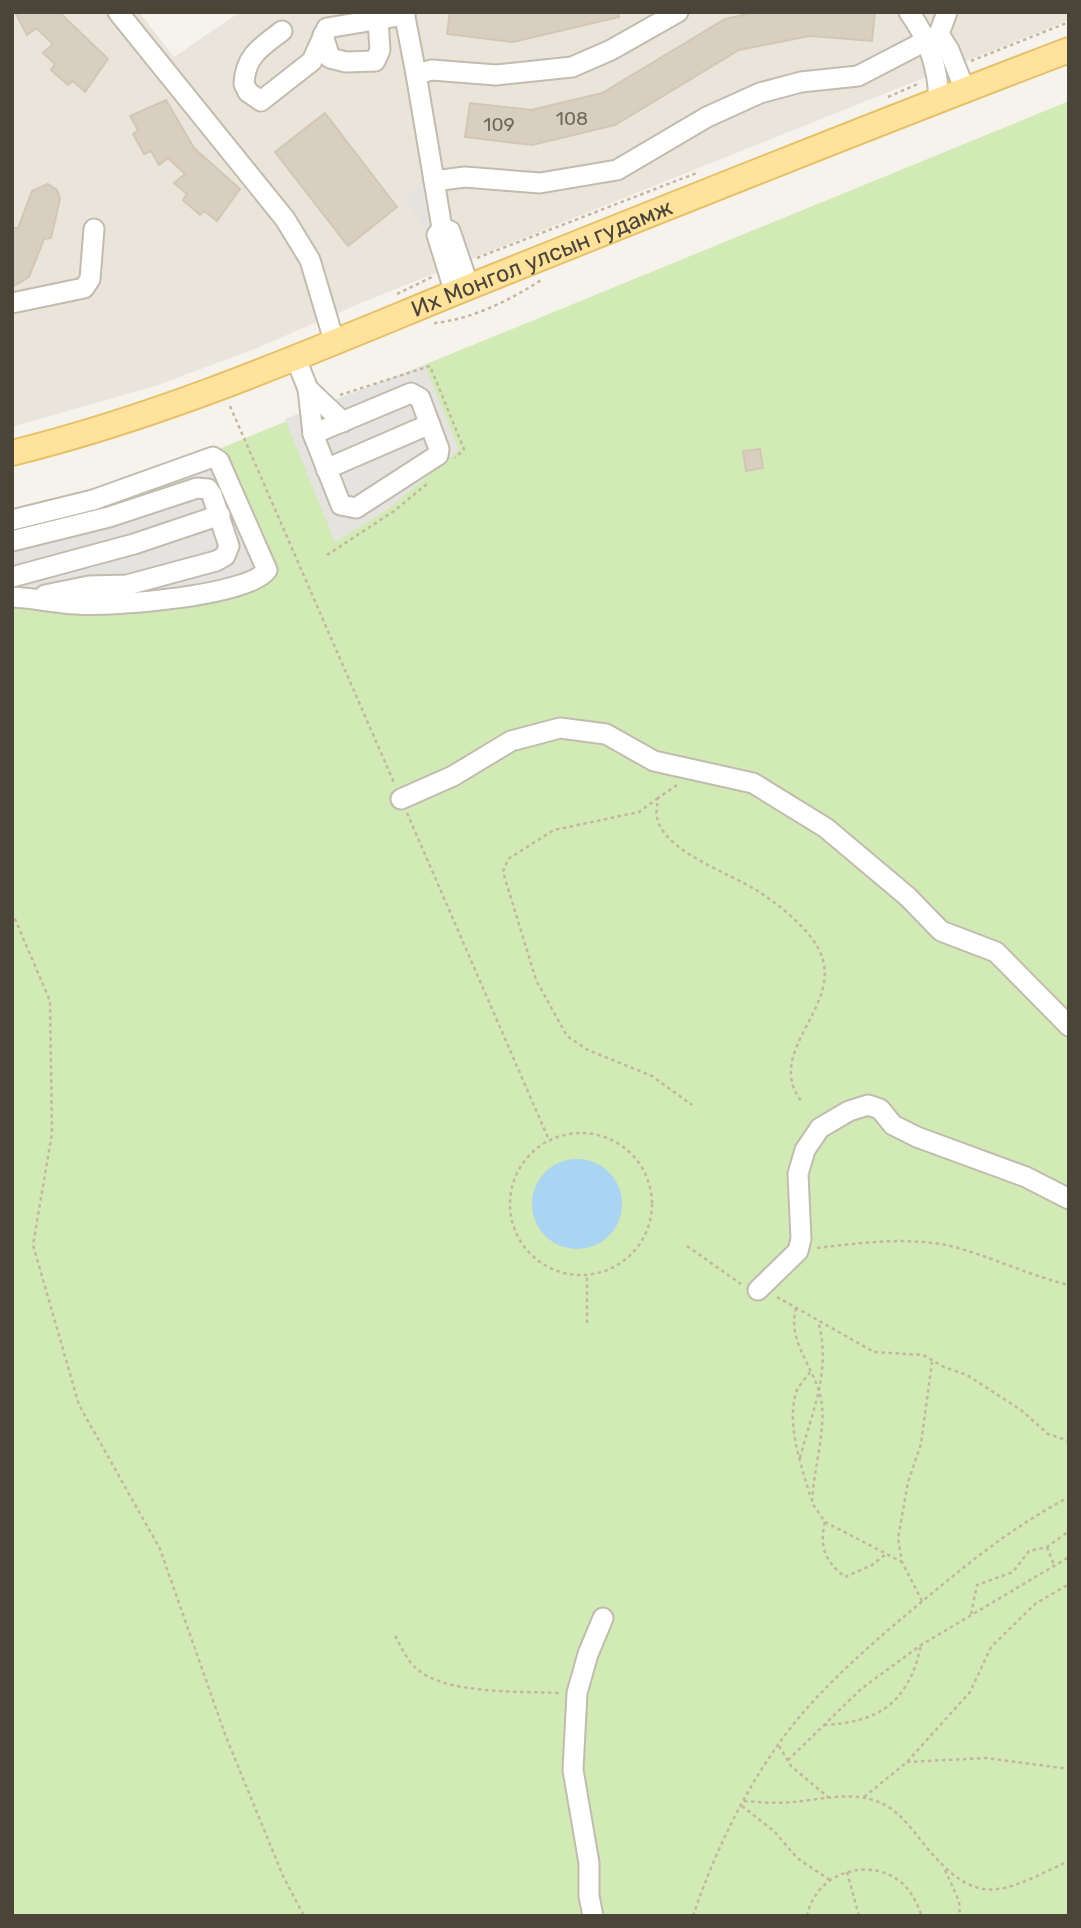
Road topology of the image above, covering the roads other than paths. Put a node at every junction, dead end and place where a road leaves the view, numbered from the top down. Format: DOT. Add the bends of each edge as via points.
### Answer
graph roads {
  1 [pos="118,12"];
  2 [pos="678,12"];
  3 [pos="909,12"];
  4 [pos="947,12"];
  5 [pos="405,14"];
  6 [pos="378,20"];
  7 [pos="282,31"];
  8 [pos="322,34"];
  9 [pos="933,37"];
  10 [pos="1069,50"];
  11 [pos="416,74"];
  12 [pos="961,78"];
  13 [pos="939,101"];
  14 [pos="434,181"];
  15 [pos="94,229"];
  16 [pos="458,279"];
  17 [pos="12,303"];
  18 [pos="335,344"];
  19 [pos="296,359"];
  20 [pos="308,389"];
  21 [pos="343,422"];
  22 [pos="430,424"];
  23 [pos="313,434"];
  24 [pos="12,453"];
  25 [pos="326,468"];
  26 [pos="220,515"];
  27 [pos="12,520"];
  28 [pos="12,541"];
  29 [pos="12,577"];
  30 [pos="21,598"];
  31 [pos="401,799"];
  32 [pos="1069,1026"];
  33 [pos="1069,1199"];
  34 [pos="758,1290"];
  35 [pos="603,1618"];
  36 [pos="593,1916"];
  1 -- 18 [label="street" via="285,219 310,260"];
  2 -- 11 [label="street" via="572,67 496,75 432,70"];
  3 -- 9 [label="street"];
  4 -- 9 [label="street"];
  5 -- 6 [label="street"];
  5 -- 11 [label="street"];
  6 -- 8 [label="street" via="327,29"];
  6 -- 8 [label="street" via="380,50 375,61 330,58"];
  7 -- 8 [label="street" via="251,54 246,66 244,84 256,99 261,100 312,61"];
  9 -- 12 [label="street"];
  9 -- 13 [label="street"];
  9 -- 14 [label="street" via="858,76 801,82 742,101 617,170 540,183 465,177"];
  10 -- 12 [label="main road, Их Монгол улсын гудамж"];
  11 -- 14 [label="street"];
  12 -- 13 [label="main road, Их Монгол улсын гудамж"];
  13 -- 16 [label="main road, Их Монгол улсын гудамж"];
  14 -- 16 [label="street" via="442,228 437,235"];
  15 -- 17 [label="street" via="90,279 84,288"];
  16 -- 18 [label="main road, Их Монгол улсын гудамж"];
  18 -- 19 [label="main road, Их Монгол улсын гудамж"];
  19 -- 20 [label="street"];
  19 -- 24 [label="main road, Их Монгол улсын гудамж" via="130,422"];
  20 -- 21 [label="street"];
  20 -- 23 [label="street"];
  21 -- 22 [label="street" via="411,393 420,398"];
  21 -- 23 [label="street"];
  22 -- 25 [label="street"];
  22 -- 25 [label="street" via="438,455 356,509 341,505"];
  23 -- 25 [label="street"];
  26 -- 28 [label="street" via="208,489 197,488 109,517"];
  26 -- 29 [label="street"];
  26 -- 30 [label="street" via="229,546 225,556 216,561 127,585 89,586"];
  27 -- 30 [label="street" via="93,500 212,457 219,461 267,570 254,581 187,597 78,604"];
  31 -- 32 [label="street" via="453,776 511,741 560,728 606,734 654,761 754,783 826,828 942,931 996,953"];
  33 -- 34 [label="street" via="1013,1172 918,1137 868,1105 820,1128 805,1150 798,1174 798,1251"];
  35 -- 36 [label="street" via="577,1693 573,1770"];
}
